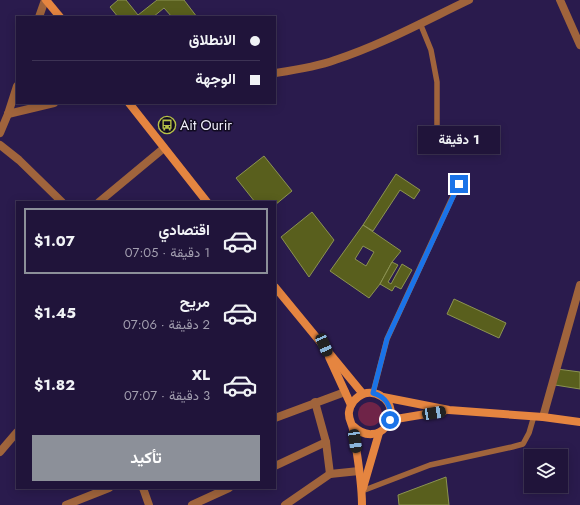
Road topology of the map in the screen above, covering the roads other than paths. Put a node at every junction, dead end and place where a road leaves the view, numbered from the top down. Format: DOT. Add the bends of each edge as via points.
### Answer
graph roads {
  1 [pos="46,0"];
  2 [pos="469,0"];
  3 [pos="560,0"];
  4 [pos="39,16"];
  5 [pos="59,16"];
  6 [pos="420,23"];
  7 [pos="580,45"];
  8 [pos="276,73"];
  9 [pos="16,89"];
  10 [pos="50,104"];
  11 [pos="130,104"];
  12 [pos="8,114"];
  13 [pos="0,133"];
  14 [pos="437,138"];
  15 [pos="0,145"];
  16 [pos="164,148"];
  17 [pos="459,184"];
  18 [pos="61,201"];
  19 [pos="100,201"];
  20 [pos="206,201"];
  21 [pos="580,285"];
  22 [pos="276,288"];
  23 [pos="324,345"];
  24 [pos="345,392"];
  25 [pos="373,393"];
  26 [pos="363,394"];
  27 [pos="383,397"];
  28 [pos="315,402"];
  29 [pos="351,404"];
  30 [pos="449,410"];
  31 [pos="539,417"];
  32 [pos="276,418"];
  33 [pos="390,420"];
  34 [pos="580,422"];
  35 [pos="353,426"];
  36 [pos="16,433"];
  37 [pos="379,433"];
  38 [pos="326,442"];
  39 [pos="0,452"];
  40 [pos="276,466"];
  41 [pos="359,471"];
  42 [pos="330,474"];
  43 [pos="106,489"];
  44 [pos="143,489"];
  45 [pos="227,489"];
  46 [pos="362,491"];
  47 [pos="66,505"];
  48 [pos="149,505"];
  49 [pos="192,505"];
  50 [pos="285,505"];
  51 [pos="362,505"];
  1 -- 4 [label="street"];
  1 -- 5 [label="street"];
  2 -- 6 [label="street"];
  3 -- 7 [label="street"];
  6 -- 8 [label="street" via="334,61"];
  6 -- 14 [label="lane" via="431,50 437,82"];
  9 -- 12 [label="street"];
  10 -- 12 [label="street"];
  11 -- 16 [label="street"];
  12 -- 13 [label="street"];
  15 -- 18 [label="street"];
  16 -- 19 [label="street"];
  16 -- 20 [label="street"];
  17 -- 25 [label="lane" via="387,339"];
  21 -- 31 [label="street"];
  22 -- 23 [label="street"];
  23 -- 24 [label="street"];
  23 -- 26 [label="street"];
  24 -- 28 [label="street"];
  24 -- 29 [label="street"];
  25 -- 26 [label="street"];
  25 -- 27 [label="street"];
  26 -- 29 [label="street"];
  27 -- 30 [label="street"];
  27 -- 33 [label="street" via="390,408"];
  28 -- 32 [label="street"];
  28 -- 38 [label="street"];
  29 -- 35 [label="street" via="349,416"];
  30 -- 31 [label="street"];
  30 -- 33 [label="street"];
  31 -- 34 [label="street"];
  31 -- 46 [label="lane" via="523,444 430,466"];
  33 -- 37 [label="street"];
  35 -- 37 [label="street" via="365,434"];
  35 -- 41 [label="street"];
  36 -- 39 [label="street"];
  37 -- 46 [label="street"];
  38 -- 40 [label="street"];
  38 -- 42 [label="street"];
  41 -- 42 [label="street"];
  41 -- 46 [label="street"];
  42 -- 50 [label="street"];
  43 -- 47 [label="street"];
  44 -- 48 [label="street"];
  45 -- 49 [label="street"];
  46 -- 51 [label="street"];
}
